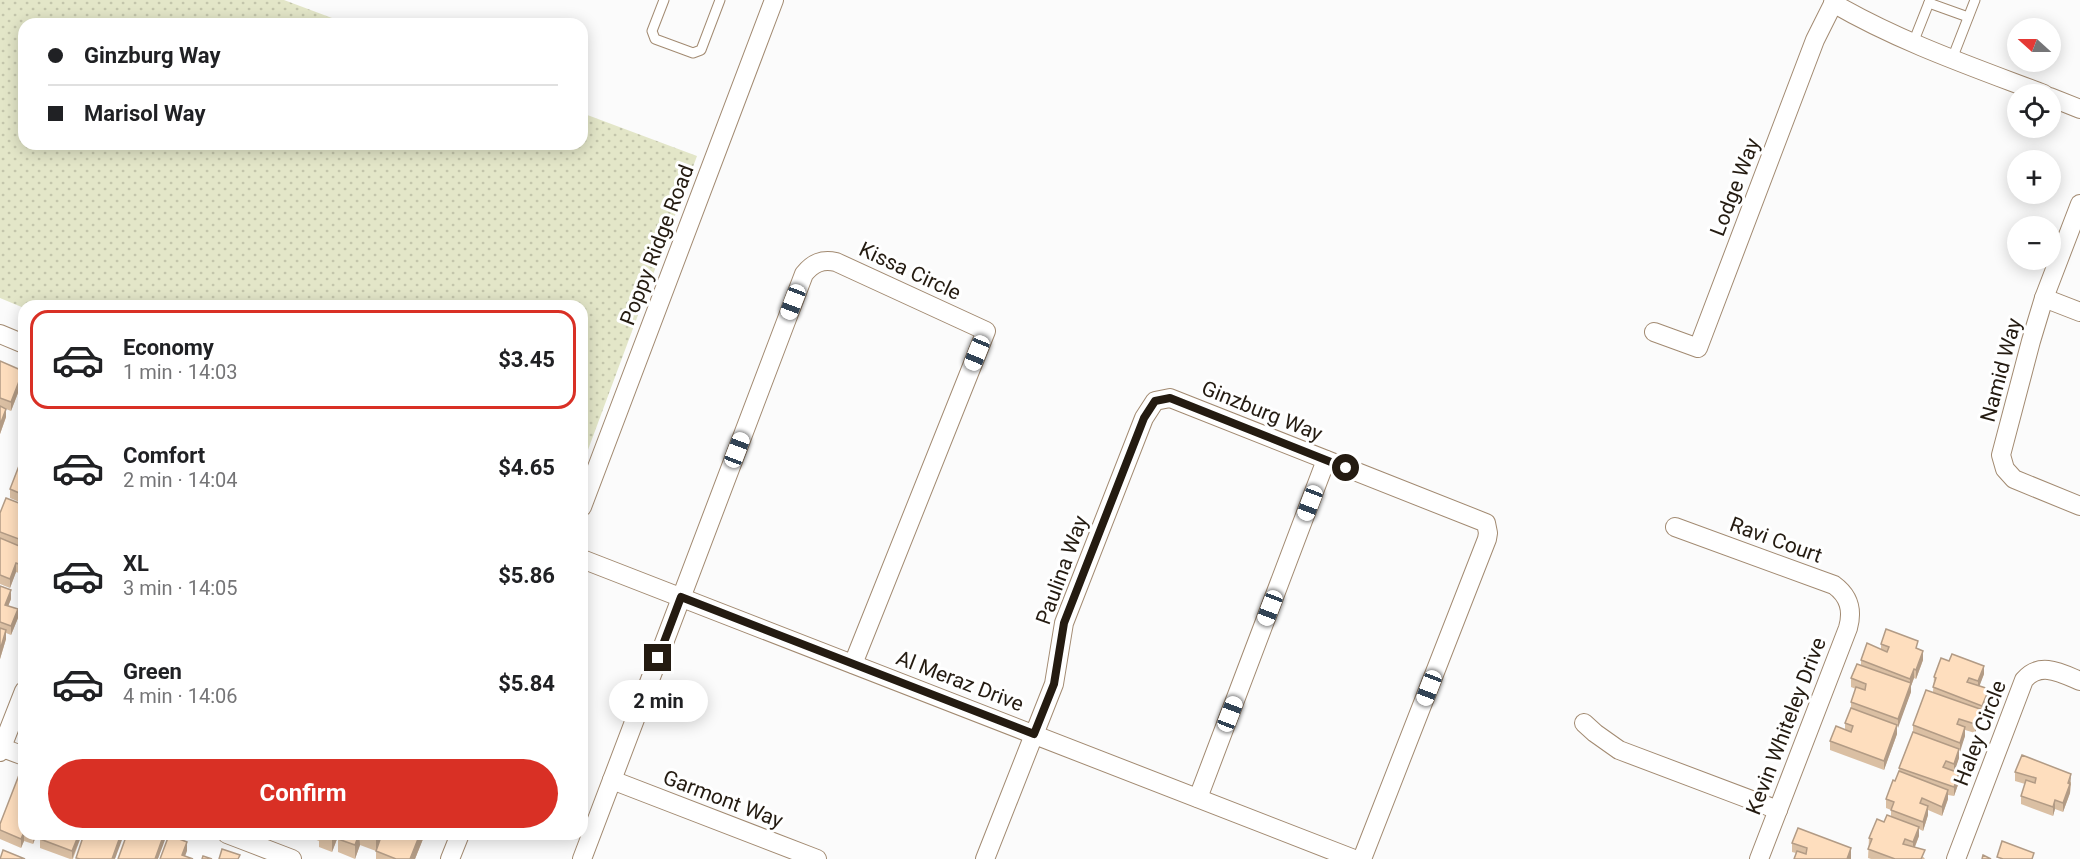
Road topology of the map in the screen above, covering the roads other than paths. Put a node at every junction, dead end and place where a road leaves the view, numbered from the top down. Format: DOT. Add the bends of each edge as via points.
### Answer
graph roads {
  1 [pos="664,0"];
  2 [pos="720,0"];
  3 [pos="774,0"];
  4 [pos="1974,0"];
  5 [pos="1929,1"];
  6 [pos="1834,2"];
  7 [pos="1968,17"];
  8 [pos="1913,43"];
  9 [pos="1952,58"];
  10 [pos="2018,84"];
  11 [pos="2061,101"];
  12 [pos="2080,109"];
  13 [pos="2080,204"];
  14 [pos="2044,298"];
  15 [pos="2080,312"];
  16 [pos="1654,332"];
  17 [pos="0,334"];
  18 [pos="18,342"];
  19 [pos="1155,401"];
  20 [pos="1326,460"];
  21 [pos="588,491"];
  22 [pos="2080,506"];
  23 [pos="1675,527"];
  24 [pos="588,560"];
  25 [pos="681,597"];
  26 [pos="1850,608"];
  27 [pos="853,664"];
  28 [pos="2080,681"];
  29 [pos="18,706"];
  30 [pos="1584,723"];
  31 [pos="1034,734"];
  32 [pos="1,749"];
  33 [pos="18,754"];
  34 [pos="612,780"];
  35 [pos="1198,798"];
  36 [pos="1778,810"];
  37 [pos="243,840"];
  38 [pos="458,840"];
  39 [pos="292,859"];
  40 [pos="450,859"];
  41 [pos="582,859"];
  42 [pos="818,859"];
  43 [pos="985,859"];
  44 [pos="1354,859"];
  45 [pos="1362,859"];
  46 [pos="1759,859"];
  47 [pos="1956,859"];
  1 -- 2 [label="lane" via="652,31 655,39 693,53 701,50"];
  3 -- 21 [label="street, Poppy Ridge Road"];
  4 -- 7 [label="lane"];
  5 -- 7 [label="lane"];
  5 -- 8 [label="lane"];
  6 -- 8 [label="street" via="1860,19"];
  6 -- 16 [label="street, Lodge Way" via="1815,40 1698,348"];
  7 -- 9 [label="lane"];
  8 -- 9 [label="street"];
  9 -- 10 [label="street"];
  11 -- 12 [label="street"];
  13 -- 14 [label="street, Namid Way"];
  14 -- 15 [label="street"];
  14 -- 22 [label="street, Namid Way" via="2002,447 2002,462 2020,483"];
  17 -- 18 [label="street"];
  19 -- 20 [label="street, Ginzburg Way" via="1170,398"];
  19 -- 31 [label="street, Paulina Way" via="1144,418 1064,623 1054,684"];
  20 -- 35 [label="street"];
  20 -- 45 [label="street, Ginzburg Way" via="1486,523 1488,533"];
  23 -- 26 [label="street, Ravi Court" via="1827,582 1840,589"];
  24 -- 25 [label="street, Al Meraz Drive"];
  25 -- 27 [label="street, Al Meraz Drive"];
  25 -- 27 [label="street, Kissa Circle" via="804,274 815,263 836,262 986,331"];
  25 -- 34 [label="street"];
  26 -- 36 [label="street, Kevin Whiteley Drive" via="1848,628"];
  27 -- 31 [label="street, Al Meraz Drive"];
  28 -- 47 [label="street, Haley Circle" via="2047,669 2033,672 2024,680"];
  29 -- 32 [label="street"];
  30 -- 36 [label="street" via="1619,750"];
  31 -- 35 [label="street, Al Meraz Drive"];
  31 -- 43 [label="street, Paulina Way"];
  32 -- 33 [label="street"];
  34 -- 41 [label="street"];
  34 -- 42 [label="street, Garmont Way"];
  35 -- 44 [label="street, Al Meraz Drive"];
  36 -- 46 [label="street, Kevin Whiteley Drive"];
  37 -- 39 [label="street"];
  38 -- 40 [label="street"];
}
